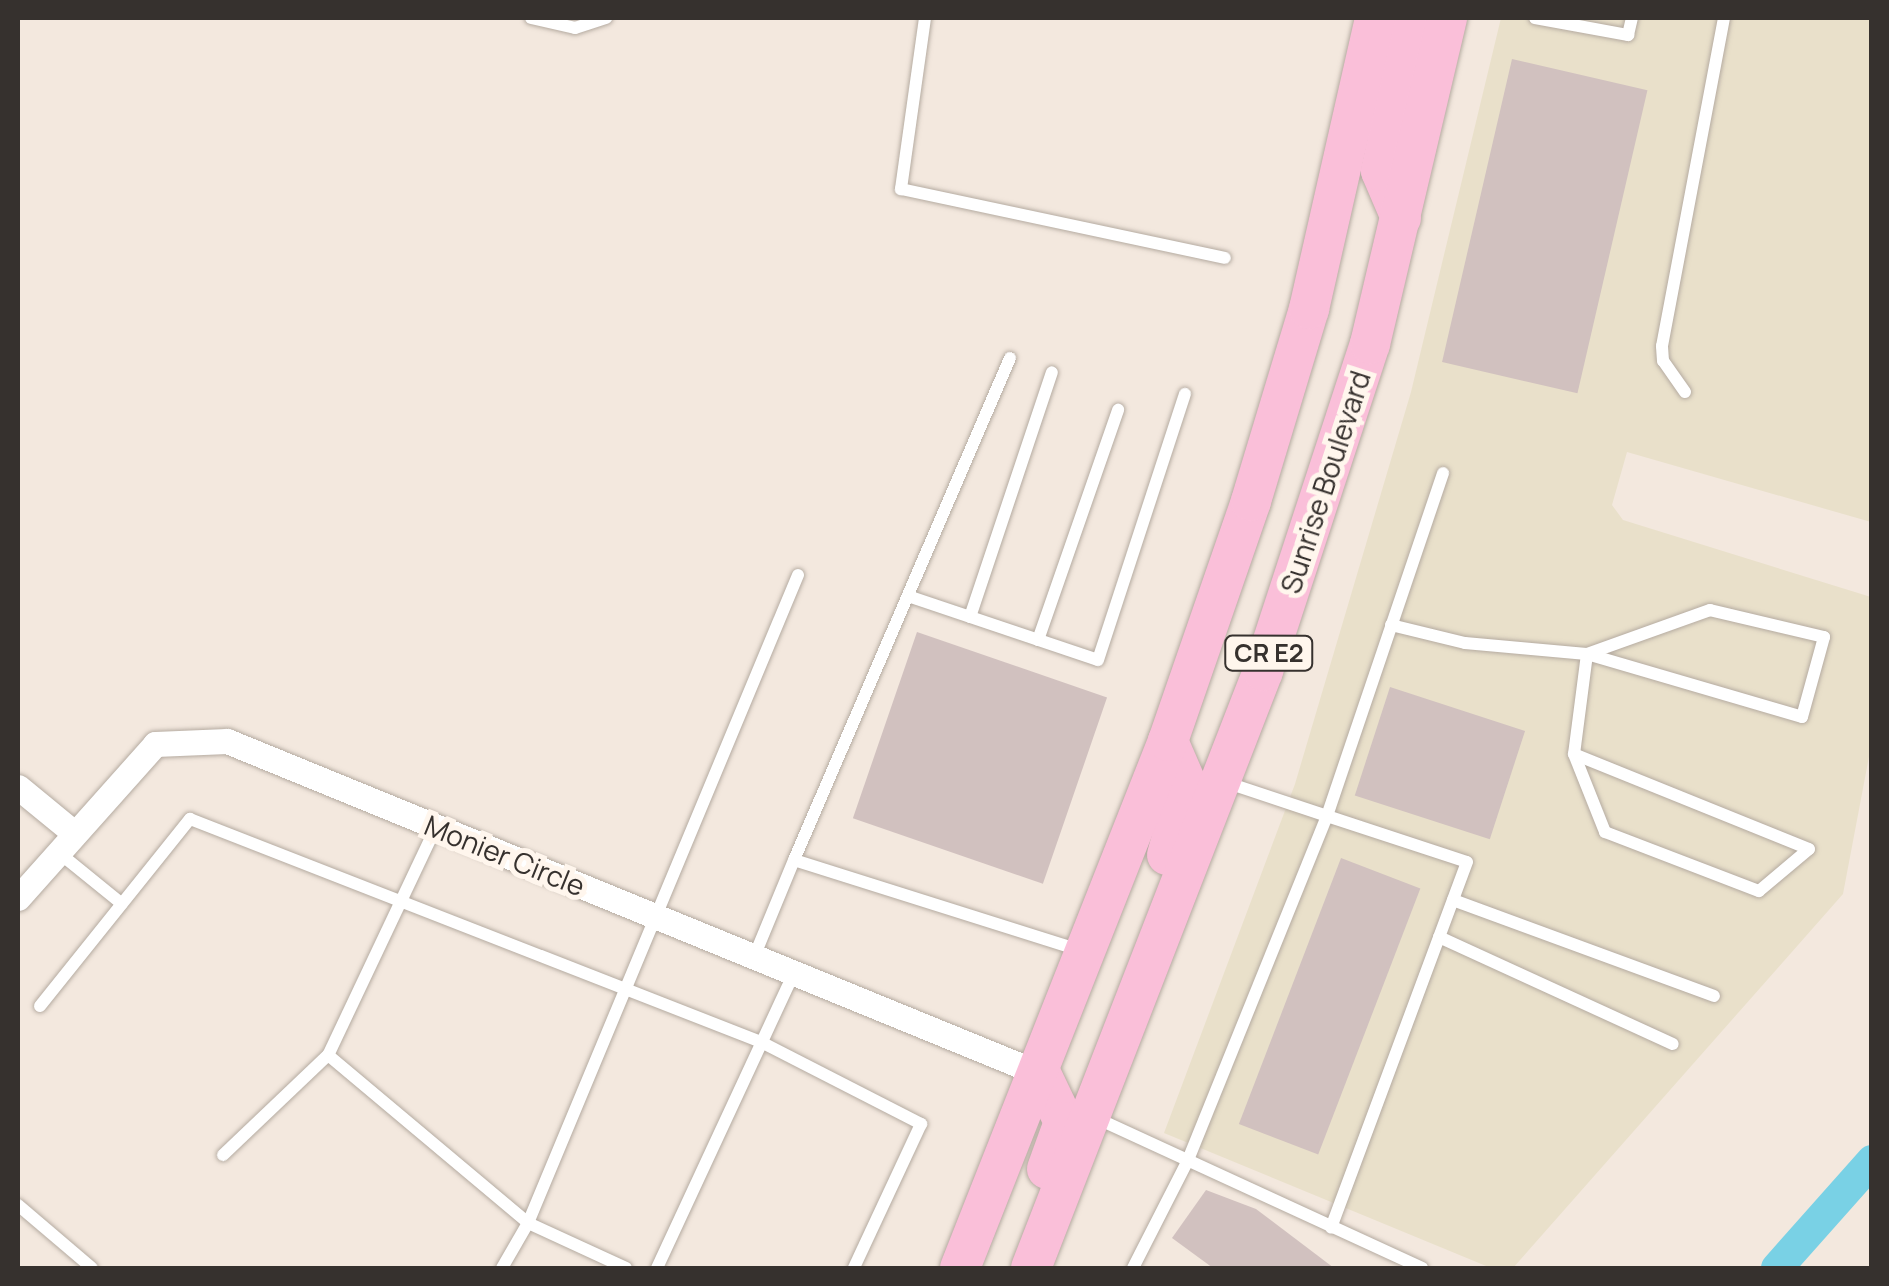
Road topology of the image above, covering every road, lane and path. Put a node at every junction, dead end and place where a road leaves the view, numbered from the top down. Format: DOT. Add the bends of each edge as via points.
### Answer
graph roads {
  1 [pos="531,18"];
  2 [pos="606,18"];
  3 [pos="924,18"];
  4 [pos="1375,18"];
  5 [pos="1414,18"];
  6 [pos="1447,18"];
  7 [pos="1535,18"];
  8 [pos="1632,18"];
  9 [pos="1724,18"];
  10 [pos="1401,218"];
  11 [pos="1225,258"];
  12 [pos="1010,358"];
  13 [pos="1052,372"];
  14 [pos="1685,392"];
  15 [pos="1184,394"];
  16 [pos="1118,410"];
  17 [pos="1443,473"];
  18 [pos="798,576"];
  19 [pos="908,596"];
  20 [pos="970,617"];
  21 [pos="1392,625"];
  22 [pos="1038,640"];
  23 [pos="1588,654"];
  24 [pos="1168,741"];
  25 [pos="1574,754"];
  26 [pos="1222,782"];
  27 [pos="18,787"];
  28 [pos="1327,816"];
  29 [pos="436,827"];
  30 [pos="66,842"];
  31 [pos="794,860"];
  32 [pos="18,898"];
  33 [pos="1453,900"];
  34 [pos="400,902"];
  35 [pos="122,904"];
  36 [pos="652,915"];
  37 [pos="1439,936"];
  38 [pos="1087,952"];
  39 [pos="754,957"];
  40 [pos="794,973"];
  41 [pos="624,986"];
  42 [pos="1714,996"];
  43 [pos="40,1006"];
  44 [pos="762,1042"];
  45 [pos="1673,1044"];
  46 [pos="328,1055"];
  47 [pos="1040,1074"];
  48 [pos="1110,1076"];
  49 [pos="1094,1117"];
  50 [pos="224,1155"];
  51 [pos="1188,1160"];
  52 [pos="18,1205"];
  53 [pos="528,1223"];
  54 [pos="1331,1226"];
  55 [pos="92,1268"];
  56 [pos="502,1268"];
  57 [pos="626,1268"];
  58 [pos="657,1268"];
  59 [pos="854,1268"];
  60 [pos="960,1268"];
  61 [pos="1003,1268"];
  62 [pos="1031,1268"];
  63 [pos="1133,1268"];
  64 [pos="1422,1268"];
  1 -- 2 [label="lane" via="574,28"];
  3 -- 11 [label="lane" via="901,189"];
  4 -- 24 [label="main road, CR E2" via="1309,309"];
  5 -- 10 [label="main road" via="1381,170"];
  6 -- 10 [label="main road, Sunrise Boulevard / CR E2"];
  7 -- 8 [label="lane" via="1628,35"];
  9 -- 14 [label="lane" via="1662,346 1663,361"];
  10 -- 26 [label="main road, Sunrise Boulevard / CR E2" via="1370,344"];
  12 -- 19 [label="lane"];
  13 -- 20 [label="lane"];
  15 -- 22 [label="lane" via="1098,660"];
  16 -- 22 [label="lane"];
  17 -- 21 [label="lane"];
  18 -- 36 [label="lane"];
  19 -- 20 [label="lane"];
  19 -- 31 [label="lane"];
  20 -- 22 [label="lane"];
  21 -- 23 [label="lane" via="1466,643"];
  21 -- 28 [label="lane"];
  23 -- 23 [label="lane" via="1802,717 1824,637 1710,610"];
  23 -- 25 [label="lane"];
  24 -- 38 [label="main road, CR E2"];
  24 -- 48 [label="main road" via="1187,785 1184,806 1100,1036"];
  25 -- 25 [label="lane" via="1605,832 1759,891 1810,849"];
  26 -- 28 [label="lane"];
  26 -- 48 [label="main road, Sunrise Boulevard / CR E2"];
  27 -- 30 [label="street"];
  28 -- 33 [label="lane" via="1467,862"];
  28 -- 51 [label="lane"];
  29 -- 30 [label="street, Monier Circle" via="227,742 155,744"];
  29 -- 34 [label="lane"];
  29 -- 36 [label="street, Monier Circle"];
  30 -- 32 [label="street, Monier Circle"];
  30 -- 35 [label="lane"];
  31 -- 38 [label="lane"];
  31 -- 39 [label="lane"];
  33 -- 37 [label="lane"];
  33 -- 42 [label="lane"];
  34 -- 35 [label="lane" via="190,819"];
  34 -- 41 [label="lane"];
  34 -- 46 [label="lane"];
  35 -- 43 [label="lane"];
  36 -- 39 [label="street, Monier Circle"];
  36 -- 41 [label="lane"];
  37 -- 45 [label="lane"];
  37 -- 54 [label="lane"];
  38 -- 47 [label="main road, CR E2"];
  39 -- 40 [label="street, Monier Circle"];
  40 -- 44 [label="lane"];
  40 -- 47 [label="street, Monier Circle"];
  41 -- 44 [label="lane"];
  41 -- 53 [label="lane"];
  44 -- 58 [label="lane"];
  44 -- 59 [label="lane" via="921,1124"];
  46 -- 50 [label="lane"];
  46 -- 53 [label="lane"];
  47 -- 60 [label="main road, CR E2"];
  47 -- 61 [label="main road" via="1062,1111 1062,1136"];
  48 -- 49 [label="main road, Sunrise Boulevard / CR E2"];
  49 -- 51 [label="lane"];
  49 -- 62 [label="main road, Sunrise Boulevard / CR E2"];
  51 -- 54 [label="lane"];
  51 -- 63 [label="lane"];
  52 -- 55 [label="lane"];
  53 -- 56 [label="lane"];
  53 -- 57 [label="lane"];
  54 -- 64 [label="lane"];
}
